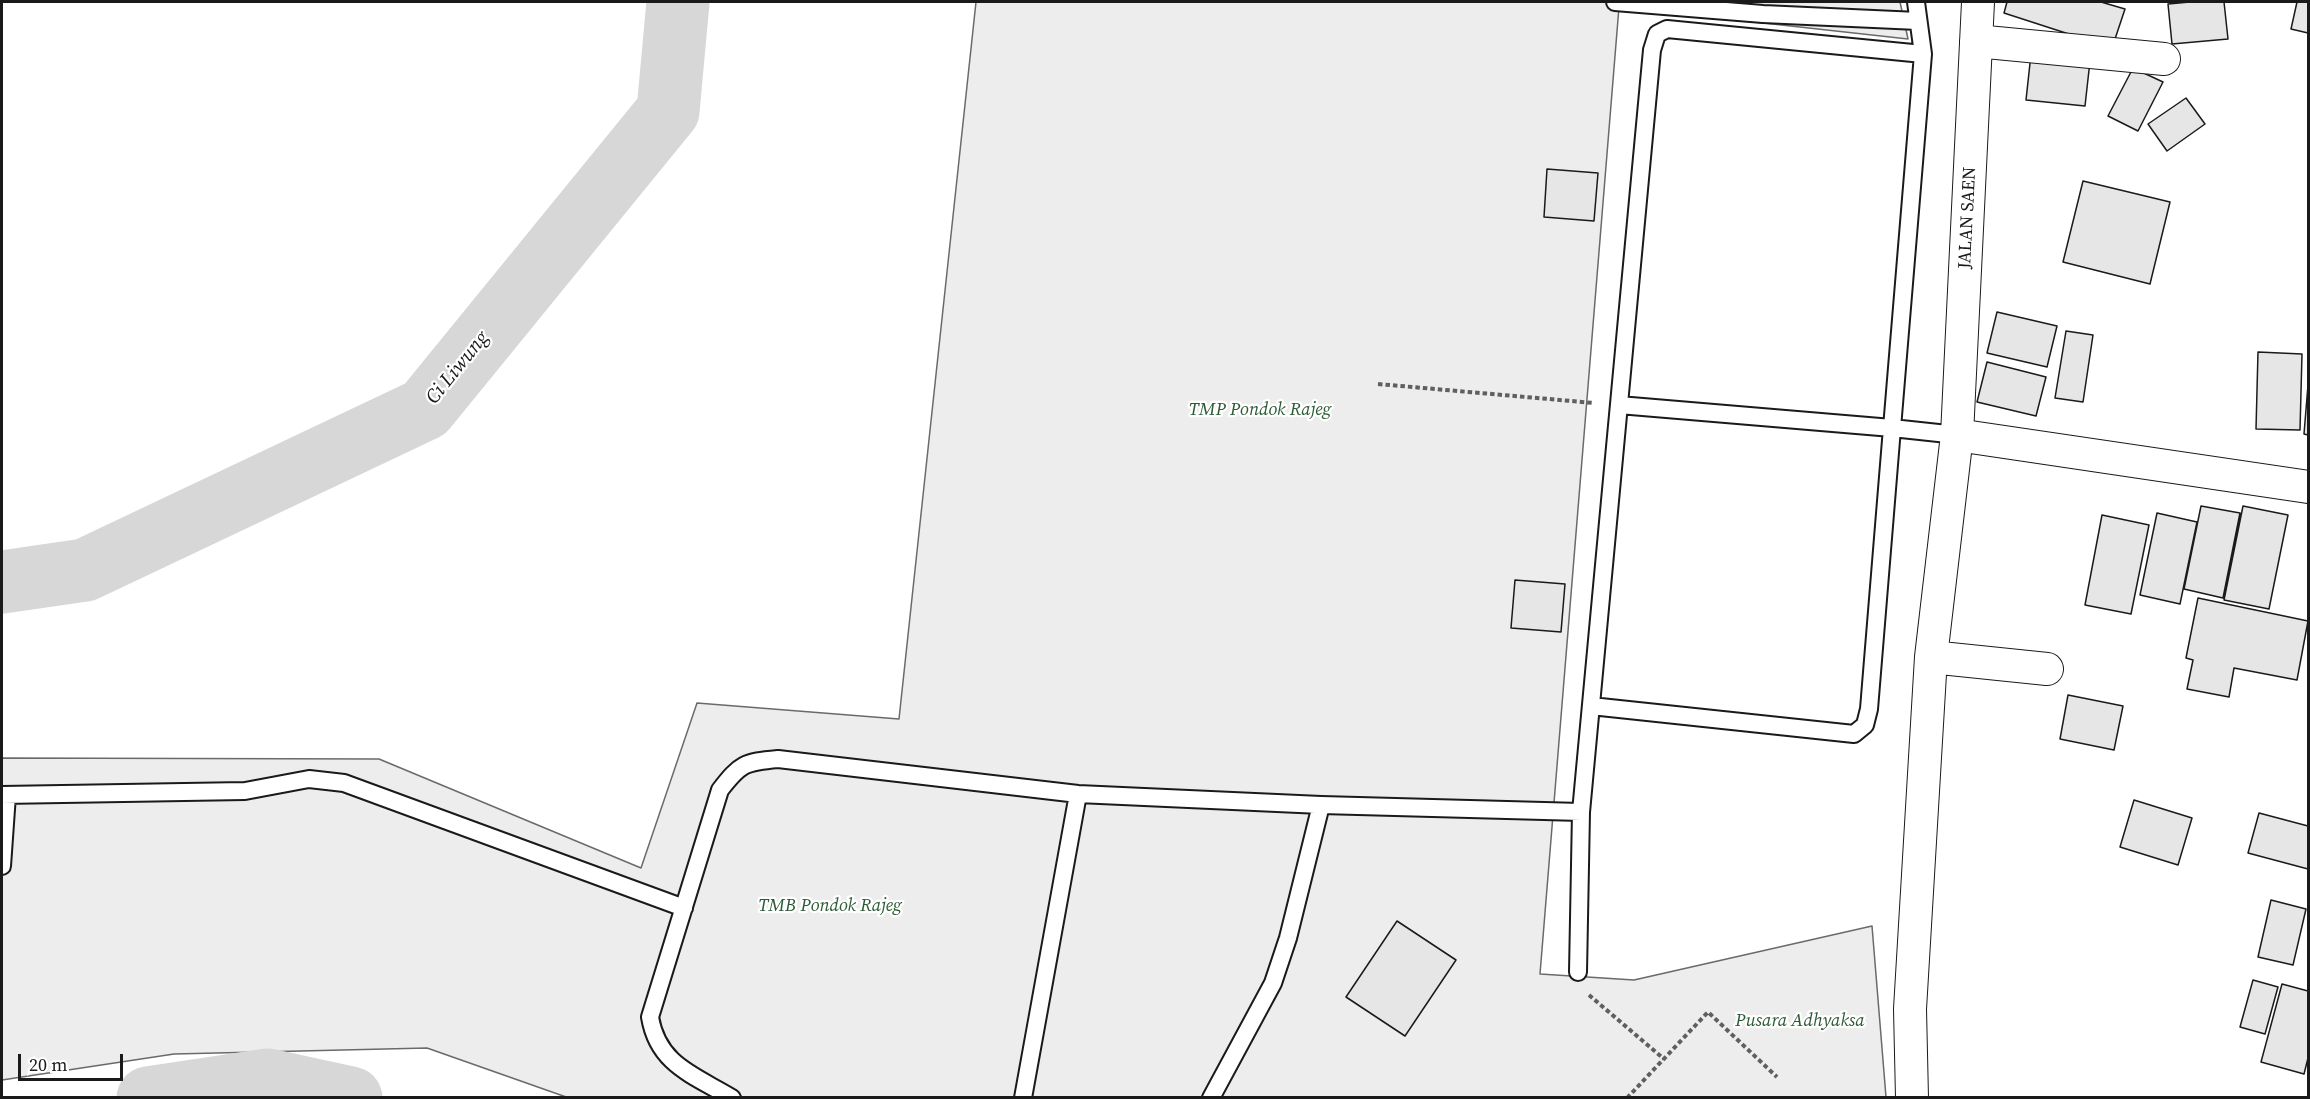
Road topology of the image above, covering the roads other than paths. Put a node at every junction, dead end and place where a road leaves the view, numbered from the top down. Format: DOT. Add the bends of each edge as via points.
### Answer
graph roads {
  1 [pos="1614,2"];
  2 [pos="1916,2"];
  3 [pos="1978,2"];
  4 [pos="1918,21"];
  5 [pos="1976,41"];
  6 [pos="1923,54"];
  7 [pos="2164,59"];
  8 [pos="1619,405"];
  9 [pos="1892,428"];
  10 [pos="1957,435"];
  11 [pos="2308,487"];
  12 [pos="1931,657"];
  13 [pos="2047,669"];
  14 [pos="1591,706"];
  15 [pos="1078,794"];
  16 [pos="4,795"];
  17 [pos="1321,805"];
  18 [pos="1581,812"];
  19 [pos="2,866"];
  20 [pos="684,908"];
  21 [pos="1578,972"];
  22 [pos="732,1098"];
  23 [pos="1023,1098"];
  24 [pos="1211,1098"];
  25 [pos="1912,1098"];
  1 -- 4 [label="lane" via="1763,15"];
  2 -- 4 [label="lane"];
  3 -- 5 [label="street, JALAN SAEN"];
  4 -- 6 [label="lane"];
  5 -- 7 [label="street"];
  5 -- 10 [label="street, JALAN SAEN"];
  6 -- 8 [label="lane" via="1667,29 1657,34 1652,50"];
  6 -- 9 [label="lane"];
  8 -- 9 [label="lane"];
  8 -- 14 [label="lane"];
  9 -- 10 [label="lane"];
  9 -- 14 [label="lane" via="1865,725 1854,734"];
  10 -- 11 [label="street"];
  10 -- 12 [label="street, JALAN SAEN"];
  12 -- 13 [label="street"];
  12 -- 25 [label="street, JALAN SAEN" via="1910,1009"];
  14 -- 18 [label="lane"];
  15 -- 17 [label="lane"];
  15 -- 20 [label="lane" via="798,761 758,761 737,767 720,790"];
  15 -- 23 [label="lane"];
  16 -- 19 [label="lane"];
  16 -- 20 [label="lane" via="245,791 309,778 344,783"];
  17 -- 18 [label="lane"];
  17 -- 24 [label="lane" via="1273,983"];
  18 -- 21 [label="lane"];
  20 -- 22 [label="lane" via="650,1017 652,1032 670,1061"];
}
